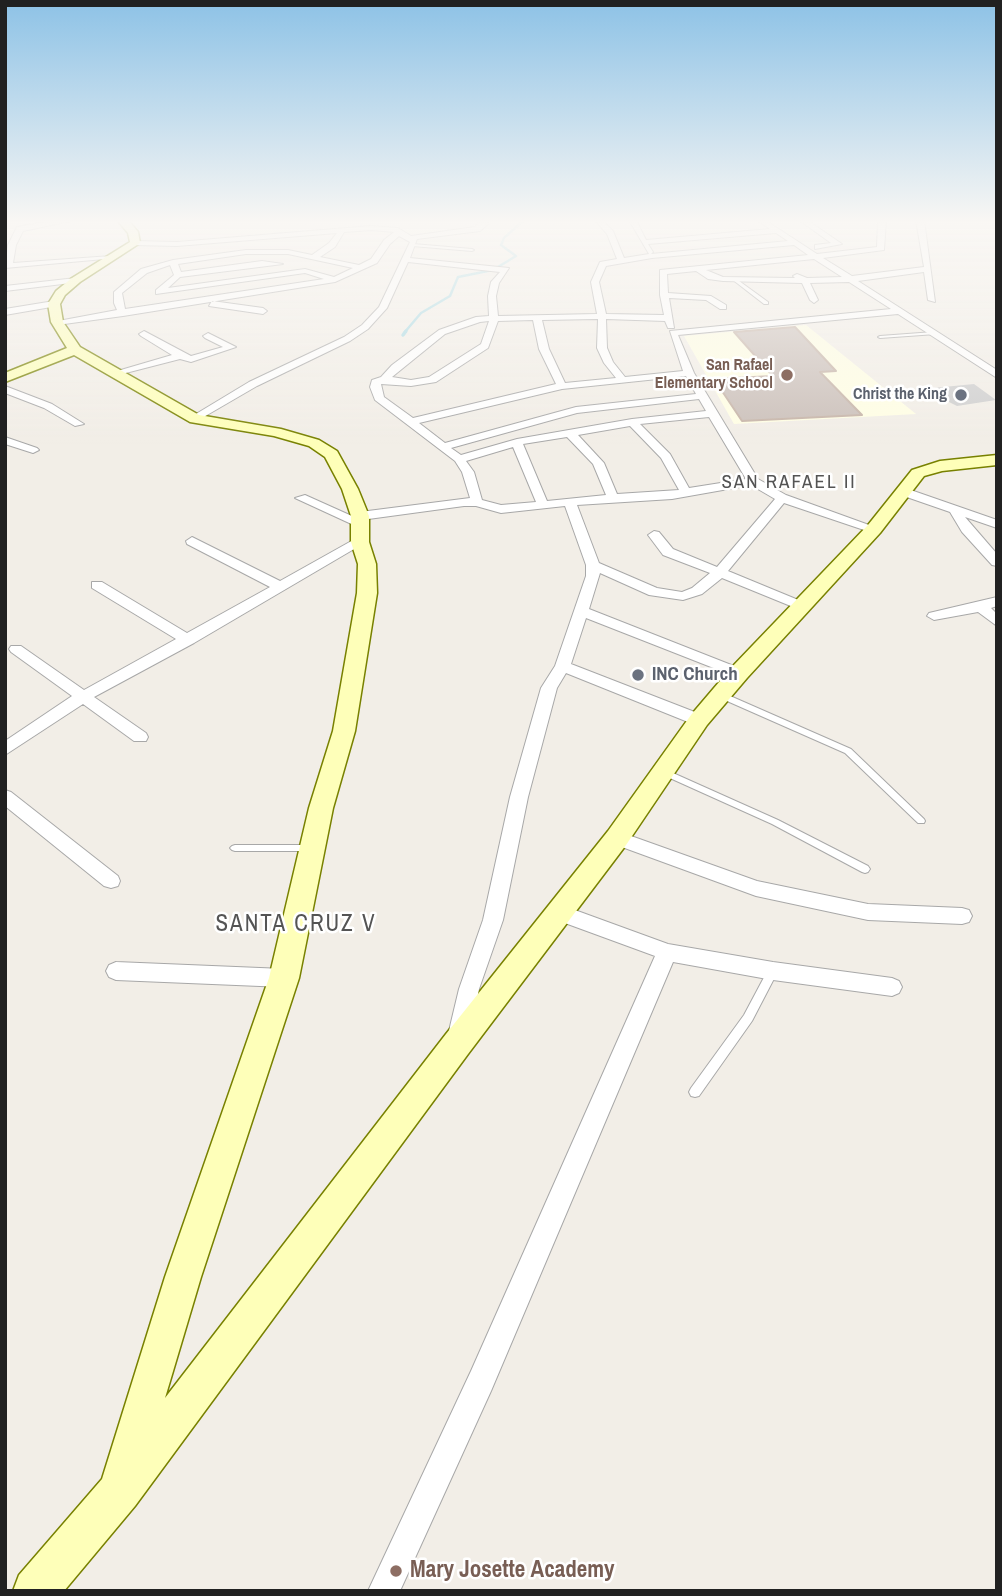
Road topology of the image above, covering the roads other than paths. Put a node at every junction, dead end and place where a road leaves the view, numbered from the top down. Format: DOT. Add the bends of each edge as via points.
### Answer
graph roads {
  1 [pos="59,294"];
  2 [pos="118,294"];
  3 [pos="156,294"];
  4 [pos="243,294"];
  5 [pos="390,294"];
  6 [pos="492,294"];
  7 [pos="598,294"];
  8 [pos="755,294"];
  9 [pos="811,294"];
  10 [pos="875,294"];
  11 [pos="931,294"];
  12 [pos="664,295"];
  13 [pos="814,300"];
  14 [pos="932,300"];
  15 [pos="202,301"];
  16 [pos="766,303"];
  17 [pos="54,304"];
  18 [pos="723,307"];
  19 [pos="157,308"];
  20 [pos="263,311"];
  21 [pos="901,311"];
  22 [pos="5,312"];
  23 [pos="123,313"];
  24 [pos="537,316"];
  25 [pos="602,316"];
  26 [pos="493,318"];
  27 [pos="667,318"];
  28 [pos="57,321"];
  29 [pos="673,333"];
  30 [pos="934,333"];
  31 [pos="144,334"];
  32 [pos="208,336"];
  33 [pos="880,337"];
  34 [pos="75,350"];
  35 [pos="180,356"];
  36 [pos="689,373"];
  37 [pos="117,374"];
  38 [pos="997,375"];
  39 [pos="5,378"];
  40 [pos="385,379"];
  41 [pos="623,380"];
  42 [pos="562,386"];
  43 [pos="5,389"];
  44 [pos="702,396"];
  45 [pos="713,413"];
  46 [pos="195,419"];
  47 [pos="411,422"];
  48 [pos="632,422"];
  49 [pos="79,424"];
  50 [pos="570,433"];
  51 [pos="5,440"];
  52 [pos="517,442"];
  53 [pos="445,446"];
  54 [pos="33,450"];
  55 [pos="459,459"];
  56 [pos="997,460"];
  57 [pos="753,481"];
  58 [pos="902,491"];
  59 [pos="686,494"];
  60 [pos="301,498"];
  61 [pos="612,498"];
  62 [pos="782,498"];
  63 [pos="477,502"];
  64 [pos="570,503"];
  65 [pos="542,506"];
  66 [pos="955,510"];
  67 [pos="997,524"];
  68 [pos="359,527"];
  69 [pos="874,529"];
  70 [pos="654,536"];
  71 [pos="192,541"];
  72 [pos="997,562"];
  73 [pos="593,565"];
  74 [pos="720,572"];
  75 [pos="97,584"];
  76 [pos="281,587"];
  77 [pos="997,601"];
  78 [pos="803,607"];
  79 [pos="981,607"];
  80 [pos="580,610"];
  81 [pos="934,616"];
  82 [pos="997,621"];
  83 [pos="189,640"];
  84 [pos="16,649"];
  85 [pos="563,666"];
  86 [pos="730,684"];
  87 [pos="82,698"];
  88 [pos="699,720"];
  89 [pos="140,737"];
  90 [pos="5,749"];
  91 [pos="663,772"];
  92 [pos="5,796"];
  93 [pos="921,821"];
  94 [pos="617,838"];
  95 [pos="235,848"];
  96 [pos="313,848"];
  97 [pos="866,869"];
  98 [pos="111,881"];
  99 [pos="561,913"];
  100 [pos="962,916"];
  101 [pos="667,952"];
  102 [pos="116,971"];
  103 [pos="773,971"];
  104 [pos="284,978"];
  105 [pos="892,988"];
  106 [pos="457,1044"];
  107 [pos="695,1092"];
  108 [pos="120,1491"];
  109 [pos="392,1584"];
  110 [pos="35,1591"];
  1 -- 17 [label="street"];
  2 -- 23 [label="street"];
  3 -- 19 [label="street" via="151,299"];
  4 -- 15 [label="street"];
  5 -- 46 [label="street" via="365,327 347,339 253,384"];
  6 -- 26 [label="street"];
  7 -- 25 [label="street"];
  8 -- 16 [label="lane"];
  9 -- 13 [label="street"];
  10 -- 21 [label="street"];
  11 -- 14 [label="street"];
  12 -- 18 [label="street" via="708,298"];
  12 -- 27 [label="street"];
  15 -- 19 [label="street"];
  15 -- 20 [label="street"];
  17 -- 22 [label="street"];
  17 -- 28 [label="street"];
  19 -- 23 [label="street"];
  21 -- 29 [label="street"];
  21 -- 30 [label="street"];
  23 -- 28 [label="street"];
  24 -- 25 [label="street"];
  24 -- 26 [label="street"];
  24 -- 42 [label="street" via="544,349"];
  25 -- 27 [label="street"];
  25 -- 41 [label="street" via="602,348"];
  26 -- 40 [label="street" via="442,332"];
  26 -- 40 [label="street" via="485,345 443,375 411,383"];
  27 -- 29 [label="street"];
  28 -- 34 [label="street"];
  29 -- 36 [label="street"];
  30 -- 33 [label="lane"];
  30 -- 38 [label="street"];
  31 -- 35 [label="street"];
  32 -- 35 [label="street" via="231,348 191,359"];
  34 -- 37 [label="street"];
  34 -- 39 [label="street"];
  35 -- 37 [label="street"];
  36 -- 41 [label="street"];
  36 -- 44 [label="street"];
  37 -- 46 [label="street"];
  40 -- 47 [label="street" via="376,382 379,398"];
  41 -- 42 [label="street"];
  42 -- 47 [label="street"];
  43 -- 49 [label="street"];
  44 -- 45 [label="street"];
  44 -- 53 [label="street" via="576,410"];
  45 -- 48 [label="street"];
  45 -- 57 [label="street"];
  46 -- 68 [label="street" via="276,432 314,443 331,454 350,489"];
  47 -- 53 [label="street"];
  48 -- 50 [label="street"];
  48 -- 59 [label="street" via="666,456"];
  50 -- 52 [label="street"];
  50 -- 61 [label="street" via="598,463"];
  51 -- 54 [label="street"];
  52 -- 55 [label="street"];
  52 -- 65 [label="street"];
  53 -- 55 [label="street"];
  55 -- 63 [label="street"];
  56 -- 58 [label="street" via="918,473"];
  57 -- 59 [label="street"];
  57 -- 62 [label="street"];
  58 -- 66 [label="street"];
  58 -- 69 [label="street"];
  59 -- 61 [label="street"];
  60 -- 68 [label="street"];
  61 -- 64 [label="street"];
  62 -- 69 [label="street"];
  62 -- 74 [label="street"];
  63 -- 65 [label="street" via="501,509"];
  63 -- 68 [label="street"];
  64 -- 65 [label="street"];
  64 -- 73 [label="street"];
  66 -- 67 [label="street"];
  66 -- 72 [label="street"];
  68 -- 76 [label="street"];
  68 -- 96 [label="street" via="367,593 344,732"];
  69 -- 78 [label="street"];
  70 -- 74 [label="street" via="668,552"];
  71 -- 76 [label="street"];
  73 -- 74 [label="street" via="670,596 697,591"];
  73 -- 80 [label="street"];
  74 -- 78 [label="street"];
  75 -- 83 [label="street"];
  76 -- 83 [label="street"];
  77 -- 79 [label="street"];
  78 -- 86 [label="street"];
  79 -- 81 [label="street"];
  79 -- 82 [label="street"];
  80 -- 85 [label="street"];
  80 -- 86 [label="street"];
  83 -- 87 [label="street"];
  84 -- 87 [label="street"];
  85 -- 88 [label="street"];
  85 -- 106 [label="street" via="549,688 519,797 493,920 469,989"];
  86 -- 88 [label="street"];
  86 -- 93 [label="lane" via="848,751"];
  87 -- 89 [label="street"];
  87 -- 90 [label="street"];
  88 -- 91 [label="street"];
  91 -- 94 [label="street"];
  91 -- 97 [label="lane"];
  92 -- 98 [label="street"];
  94 -- 99 [label="street"];
  94 -- 100 [label="street" via="768,891 868,912"];
  95 -- 96 [label="lane"];
  96 -- 104 [label="street"];
  99 -- 101 [label="street"];
  99 -- 106 [label="street"];
  101 -- 103 [label="street"];
  101 -- 109 [label="street"];
  102 -- 104 [label="street"];
  103 -- 105 [label="street"];
  103 -- 107 [label="lane" via="748,1018"];
  104 -- 108 [label="street" via="183,1277"];
  106 -- 108 [label="street"];
  108 -- 110 [label="street"];
}
